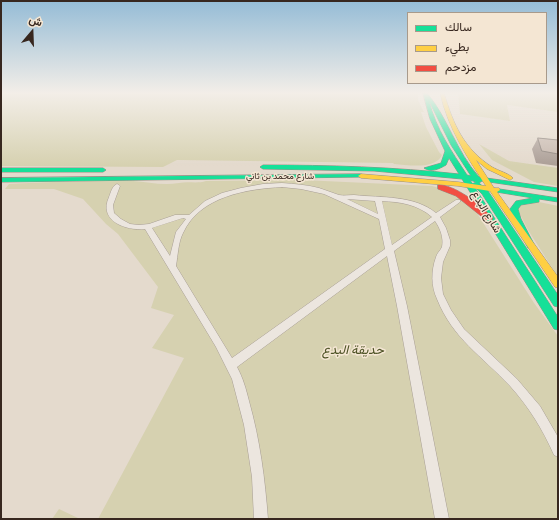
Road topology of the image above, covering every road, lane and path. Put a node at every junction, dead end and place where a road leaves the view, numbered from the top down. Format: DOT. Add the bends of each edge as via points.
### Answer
graph roads {
  1 [pos="431,117"];
  2 [pos="440,117"];
  3 [pos="449,117"];
  4 [pos="465,148"];
  5 [pos="449,150"];
  6 [pos="240,168"];
  7 [pos="255,168"];
  8 [pos="394,168"];
  9 [pos="1,171"];
  10 [pos="233,176"];
  11 [pos="398,178"];
  12 [pos="1,180"];
  13 [pos="477,182"];
  14 [pos="117,186"];
  15 [pos="557,191"];
  16 [pos="340,198"];
  17 [pos="378,199"];
  18 [pos="458,201"];
  19 [pos="558,201"];
  20 [pos="190,217"];
  21 [pos="436,217"];
  22 [pos="382,218"];
  23 [pos="489,218"];
  24 [pos="148,227"];
  25 [pos="531,246"];
  26 [pos="390,251"];
  27 [pos="172,266"];
  28 [pos="558,284"];
  29 [pos="558,303"];
  30 [pos="558,326"];
  31 [pos="231,365"];
  32 [pos="558,451"];
  33 [pos="261,519"];
  34 [pos="442,519"];
  1 -- 5 [label="main road, شارع البدع"];
  2 -- 13 [label="main road"];
  3 -- 4 [label="main road, شارع البدع"];
  4 -- 13 [label="main road, شارع البدع"];
  4 -- 15 [label="main road" via="499,174"];
  5 -- 8 [label="main road" via="446,163 442,166"];
  5 -- 13 [label="main road, شارع البدع"];
  6 -- 9 [label="main road, شارع محمد بن ثاني"];
  7 -- 8 [label="main road, شارع محمد بن ثاني"];
  8 -- 13 [label="main road, شارع محمد بن ثاني"];
  10 -- 11 [label="main road, شارع محمد بن ثاني"];
  10 -- 12 [label="main road, شارع محمد بن ثاني"];
  10 -- 13 [label="main road" via="286,171 337,171"];
  11 -- 13 [label="main road, شارع محمد بن ثاني"];
  11 -- 23 [label="main road" via="449,189"];
  13 -- 15 [label="main road, شارع محمد بن ثاني"];
  13 -- 19 [label="main road, شارع محمد بن ثاني"];
  13 -- 23 [label="main road, شارع البدع"];
  13 -- 25 [label="main road, شارع البدع"];
  13 -- 29 [label="main road"];
  14 -- 24 [label="street" via="108,206 111,215 125,225"];
  16 -- 17 [label="street"];
  16 -- 20 [label="street" via="304,187 258,187 222,196 204,205"];
  16 -- 22 [label="street"];
  17 -- 21 [label="street" via="411,203"];
  17 -- 22 [label="street"];
  18 -- 21 [label="street"];
  19 -- 25 [label="main road" via="529,200 519,203 514,209"];
  20 -- 24 [label="street" via="182,216"];
  20 -- 27 [label="street" via="177,238"];
  21 -- 26 [label="street"];
  21 -- 32 [label="street" via="446,238 437,270 437,281 447,313 467,339 524,394 542,420"];
  22 -- 26 [label="street"];
  23 -- 30 [label="main road, شارع البدع"];
  24 -- 27 [label="street"];
  25 -- 28 [label="main road, شارع البدع"];
  26 -- 31 [label="street"];
  26 -- 34 [label="street"];
  27 -- 31 [label="street"];
  31 -- 33 [label="street" via="242,393 250,425 258,476"];
}
